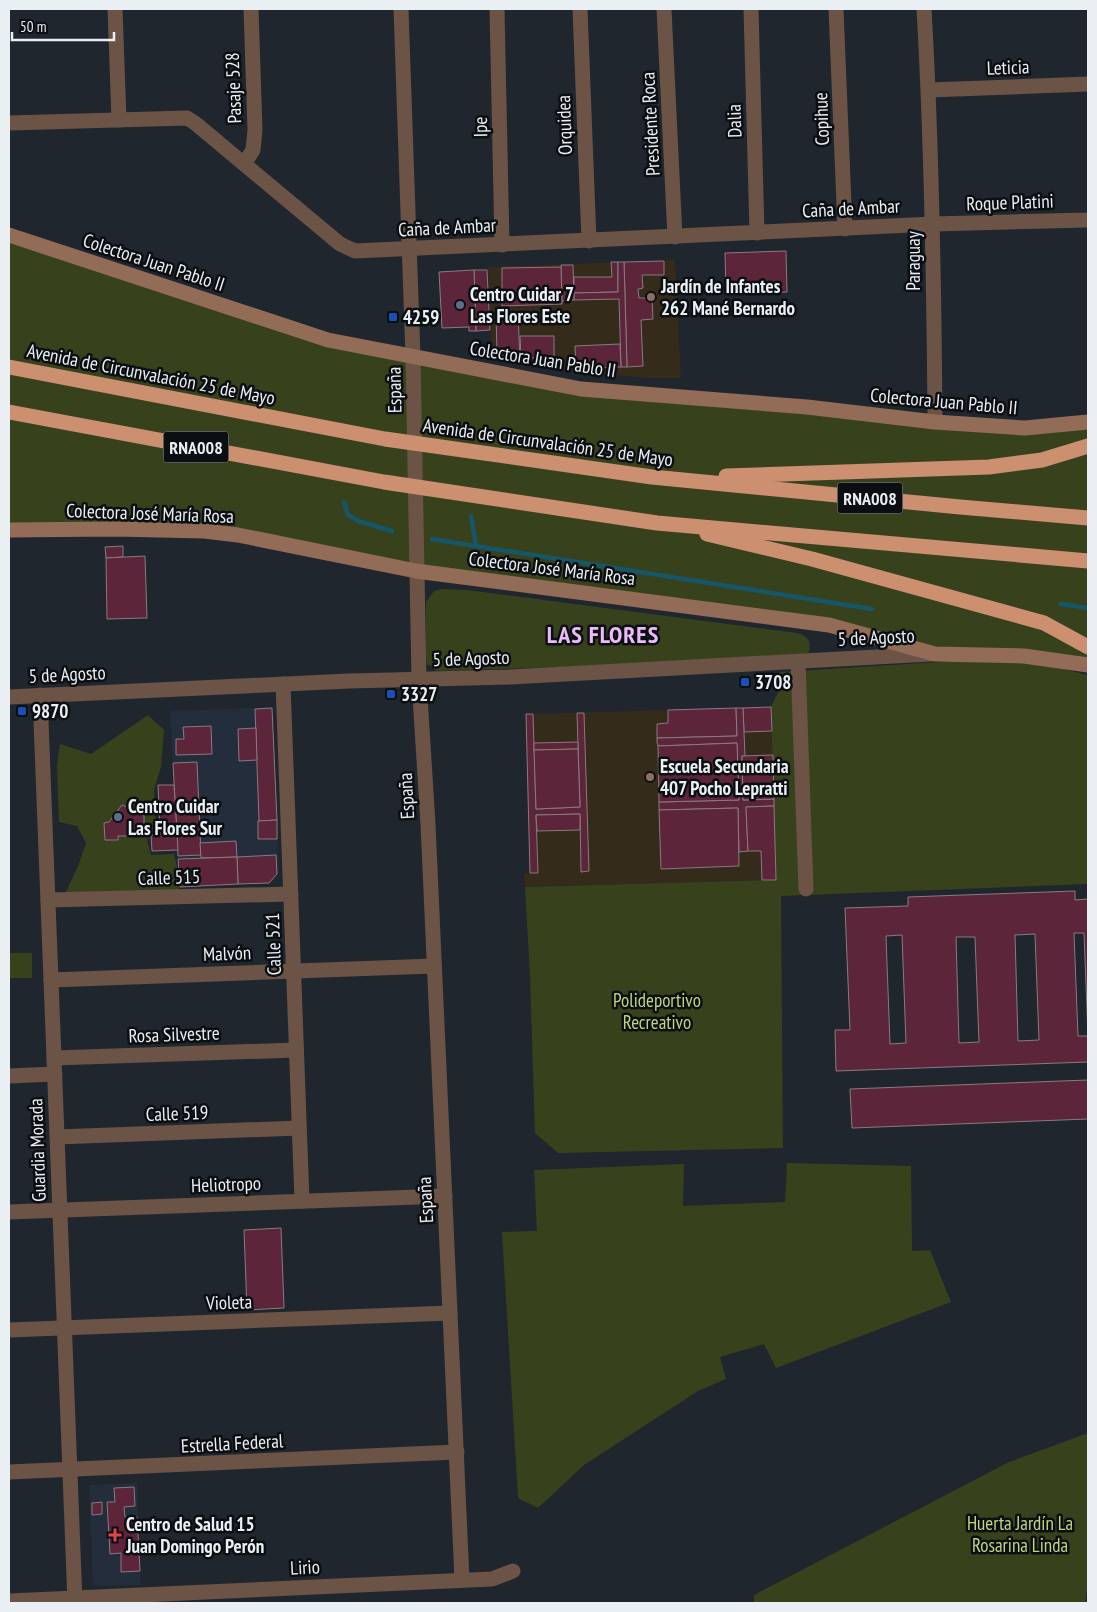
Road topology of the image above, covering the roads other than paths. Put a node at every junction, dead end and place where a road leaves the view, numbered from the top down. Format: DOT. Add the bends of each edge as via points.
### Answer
graph roads {
  1 [pos="115,9"];
  2 [pos="250,9"];
  3 [pos="401,9"];
  4 [pos="497,9"];
  5 [pos="580,9"];
  6 [pos="664,9"];
  7 [pos="751,9"];
  8 [pos="836,9"];
  9 [pos="924,9"];
  10 [pos="1088,84"];
  11 [pos="929,90"];
  12 [pos="119,120"];
  13 [pos="9,122"];
  14 [pos="244,164"];
  15 [pos="1088,220"];
  16 [pos="933,224"];
  17 [pos="845,229"];
  18 [pos="757,233"];
  19 [pos="9,236"];
  20 [pos="675,237"];
  21 [pos="589,241"];
  22 [pos="502,245"];
  23 [pos="408,249"];
  24 [pos="413,357"];
  25 [pos="9,366"];
  26 [pos="9,412"];
  27 [pos="935,422"];
  28 [pos="1088,422"];
  29 [pos="1088,446"];
  30 [pos="652,477"];
  31 [pos="1088,518"];
  32 [pos="657,522"];
  33 [pos="9,530"];
  34 [pos="1088,560"];
  35 [pos="416,571"];
  36 [pos="1088,647"];
  37 [pos="935,654"];
  38 [pos="798,662"];
  39 [pos="1088,664"];
  40 [pos="419,680"];
  41 [pos="283,684"];
  42 [pos="40,695"];
  43 [pos="9,696"];
  44 [pos="806,889"];
  45 [pos="291,894"];
  46 [pos="48,900"];
  47 [pos="434,966"];
  48 [pos="294,971"];
  49 [pos="51,980"];
  50 [pos="296,1050"];
  51 [pos="54,1058"];
  52 [pos="54,1074"];
  53 [pos="9,1076"];
  54 [pos="299,1128"];
  55 [pos="57,1137"];
  56 [pos="445,1196"];
  57 [pos="302,1201"];
  58 [pos="60,1210"];
  59 [pos="9,1212"];
  60 [pos="450,1313"];
  61 [pos="64,1328"];
  62 [pos="9,1330"];
  63 [pos="457,1452"];
  64 [pos="70,1470"];
  65 [pos="9,1472"];
  66 [pos="513,1571"];
  67 [pos="462,1580"];
  68 [pos="9,1600"];
  69 [pos="75,1601"];
  1 -- 12 [label="street"];
  2 -- 14 [label="street, Pasaje 528" via="255,130 253,150"];
  3 -- 23 [label="street, España"];
  4 -- 22 [label="street, Ipe"];
  5 -- 21 [label="street, Orquidea"];
  6 -- 20 [label="street, Presidente Roca"];
  7 -- 18 [label="street, Dalia"];
  8 -- 17 [label="street, Copihue"];
  9 -- 11 [label="street, Paraguay"];
  10 -- 11 [label="street, Leticia"];
  11 -- 16 [label="street, Paraguay"];
  12 -- 13 [label="street, Caña de Ambar"];
  12 -- 14 [label="street, Caña de Ambar" via="187,118"];
  14 -- 23 [label="street, Caña de Ambar" via="348,249"];
  15 -- 16 [label="street, Roque Platini"];
  16 -- 17 [label="street, Caña de Ambar"];
  16 -- 27 [label="street, Paraguay"];
  17 -- 18 [label="street, Caña de Ambar"];
  18 -- 20 [label="street, Caña de Ambar"];
  19 -- 24 [label="main road, Colectora Juan Pablo II" via="328,340"];
  20 -- 21 [label="street, Caña de Ambar"];
  21 -- 22 [label="street, Caña de Ambar"];
  22 -- 23 [label="street, Caña de Ambar"];
  23 -- 24 [label="street, España"];
  24 -- 27 [label="main road, Colectora Juan Pablo II" via="582,389 807,407"];
  24 -- 35 [label="street, España"];
  25 -- 30 [label="highway, Avenida de Circunvalación 25 de Mayo / RNA008" via="385,439"];
  26 -- 32 [label="highway, RNA008" via="384,482"];
  27 -- 28 [label="main road, Colectora Juan Pablo II" via="1025,428"];
  29 -- 30 [label="highway" via="1042,460 989,468"];
  30 -- 31 [label="highway, Avenida de Circunvalación 25 de Mayo / RNA008"];
  32 -- 34 [label="highway, RNA008"];
  32 -- 36 [label="highway" via="812,559 1044,623"];
  33 -- 35 [label="main road, Colectora José María Rosa" via="204,531"];
  35 -- 37 [label="main road, Colectora José María Rosa" via="830,625"];
  35 -- 40 [label="street, España"];
  37 -- 38 [label="street, 5 de Agosto"];
  37 -- 39 [label="main road, Colectora José María Rosa" via="1024,656"];
  38 -- 40 [label="street, 5 de Agosto"];
  38 -- 44 [label="street"];
  40 -- 41 [label="street, 5 de Agosto"];
  40 -- 47 [label="street, España"];
  41 -- 42 [label="street, 5 de Agosto"];
  41 -- 45 [label="street, Calle 521"];
  42 -- 43 [label="street, 5 de Agosto"];
  42 -- 46 [label="street, Guardia Morada"];
  45 -- 46 [label="street, Calle 515"];
  45 -- 48 [label="street, Calle 521"];
  46 -- 49 [label="street, Guardia Morada"];
  47 -- 48 [label="street, Malvón"];
  47 -- 56 [label="street, España"];
  48 -- 49 [label="street, Malvón"];
  48 -- 50 [label="street, Calle 521"];
  49 -- 51 [label="street, Guardia Morada"];
  50 -- 51 [label="street, Rosa Silvestre"];
  50 -- 54 [label="street, Calle 521"];
  51 -- 52 [label="street, Guardia Morada"];
  52 -- 53 [label="street"];
  52 -- 55 [label="street, Guardia Morada"];
  54 -- 55 [label="street, Calle 519"];
  54 -- 57 [label="street, Calle 521"];
  55 -- 58 [label="street, Guardia Morada"];
  56 -- 57 [label="street, Heliotropo"];
  56 -- 60 [label="street, España"];
  57 -- 58 [label="street, Heliotropo"];
  58 -- 59 [label="street, Heliotropo"];
  58 -- 61 [label="street, Guardia Morada"];
  60 -- 61 [label="street, Violeta"];
  60 -- 63 [label="street, España"];
  61 -- 62 [label="street, Violeta"];
  61 -- 64 [label="street, Guardia Morada"];
  63 -- 64 [label="street, Estrella Federal"];
  63 -- 67 [label="street, España"];
  64 -- 65 [label="street, Estrella Federal"];
  64 -- 69 [label="street, Guardia Morada"];
  66 -- 67 [label="street, Lirio" via="492,1579"];
  67 -- 69 [label="street, Lirio"];
  68 -- 69 [label="street, Lirio"];
}
